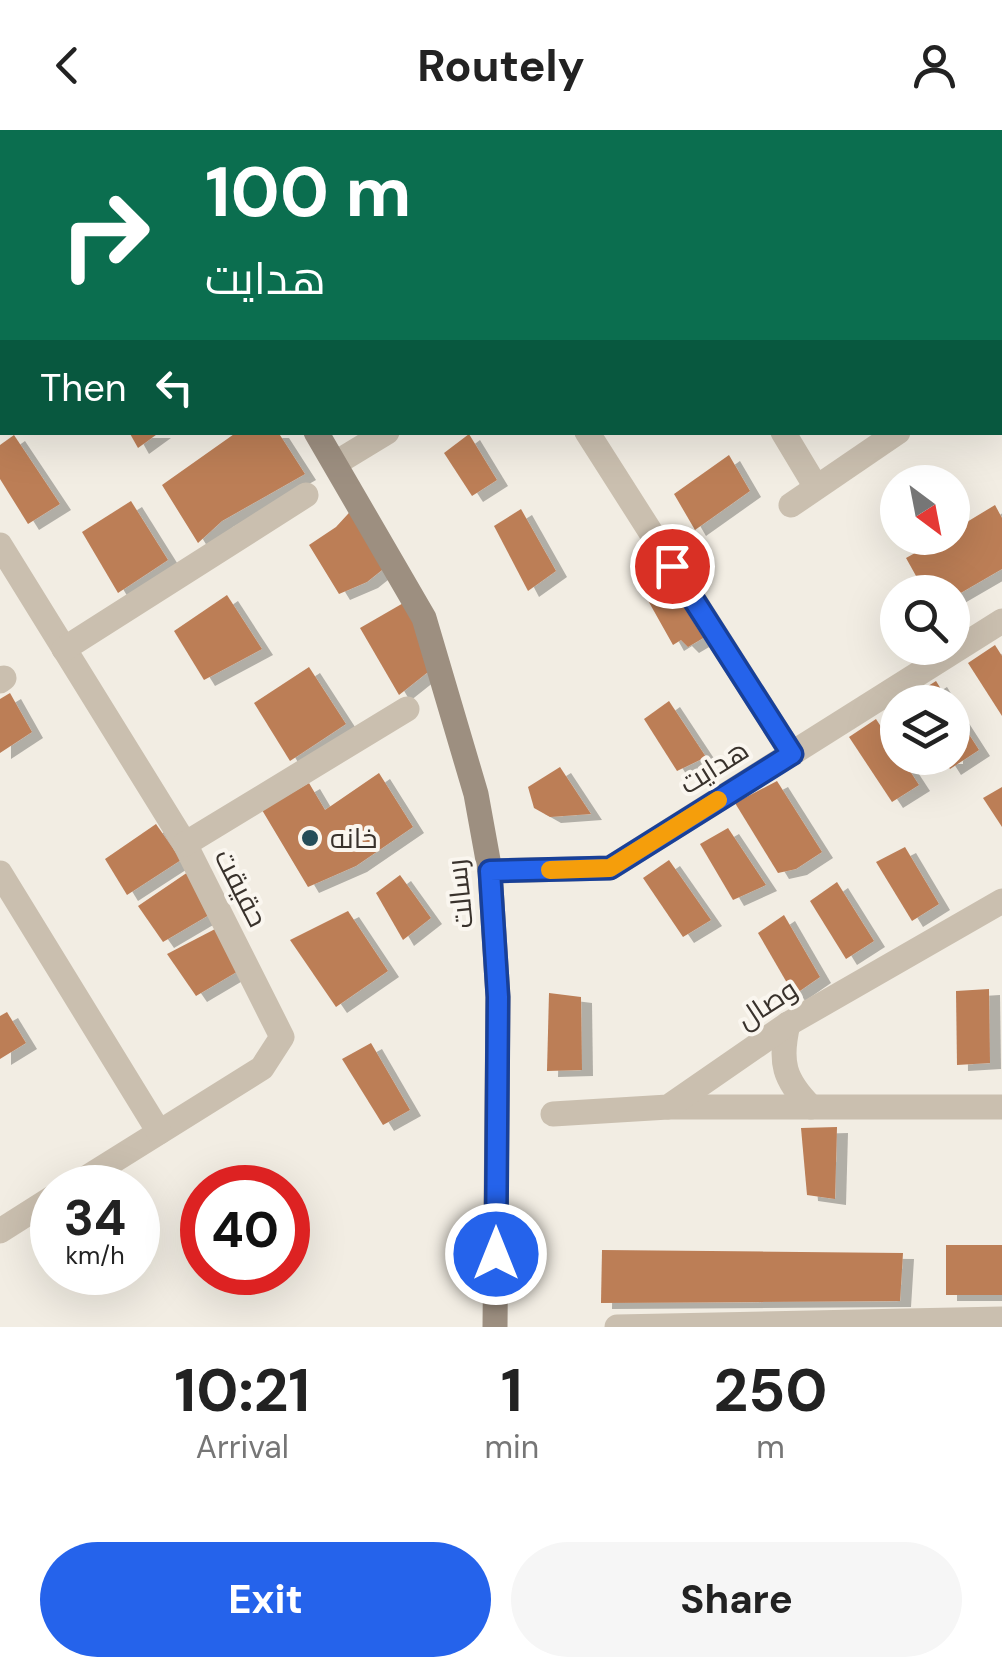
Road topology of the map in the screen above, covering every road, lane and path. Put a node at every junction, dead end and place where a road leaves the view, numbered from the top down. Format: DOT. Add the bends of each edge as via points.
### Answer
graph roads {
  1 [pos="318,435"];
  2 [pos="382,435"];
  3 [pos="589,435"];
  4 [pos="785,435"];
  5 [pos="894,435"];
  6 [pos="336,463"];
  7 [pos="816,488"];
  8 [pos="306,495"];
  9 [pos="790,505"];
  10 [pos="0,545"];
  11 [pos="1002,621"];
  12 [pos="64,649"];
  13 [pos="407,709"];
  14 [pos="792,754"];
  15 [pos="185,844"];
  16 [pos="490,871"];
  17 [pos="0,874"];
  18 [pos="1002,901"];
  19 [pos="788,1024"];
  20 [pos="668,1107"];
  21 [pos="812,1107"];
  22 [pos="1002,1107"];
  23 [pos="553,1114"];
  24 [pos="159,1132"];
  25 [pos="107,1165"];
  26 [pos="30,1212"];
  27 [pos="0,1230"];
  28 [pos="1002,1319"];
  29 [pos="495,1327"];
  30 [pos="617,1327"];
  1 -- 6 [label="street, رسالت"];
  2 -- 6 [label="street"];
  3 -- 14 [label="street"];
  4 -- 7 [label="street"];
  5 -- 7 [label="street"];
  6 -- 16 [label="street, رسالت" via="424,618 476,794"];
  7 -- 9 [label="street"];
  8 -- 12 [label="street"];
  10 -- 12 [label="street, حقیقت"];
  11 -- 14 [label="street, هدایت"];
  12 -- 15 [label="street, حقیقت"];
  13 -- 15 [label="street"];
  14 -- 16 [label="street, هدایت" via="610,868"];
  15 -- 24 [label="street, حقیقت" via="282,1037 262,1068"];
  16 -- 29 [label="street, رسالت" via="498,997"];
  17 -- 24 [label="street"];
  18 -- 19 [label="street, وصال"];
  19 -- 20 [label="street, وصال"];
  19 -- 21 [label="street" via="781,1055 789,1085"];
  20 -- 21 [label="street"];
  20 -- 23 [label="street"];
  21 -- 22 [label="street"];
  24 -- 25 [label="street, حقیقت"];
  26 -- 27 [label="street"];
  28 -- 30 [label="street"];
}
